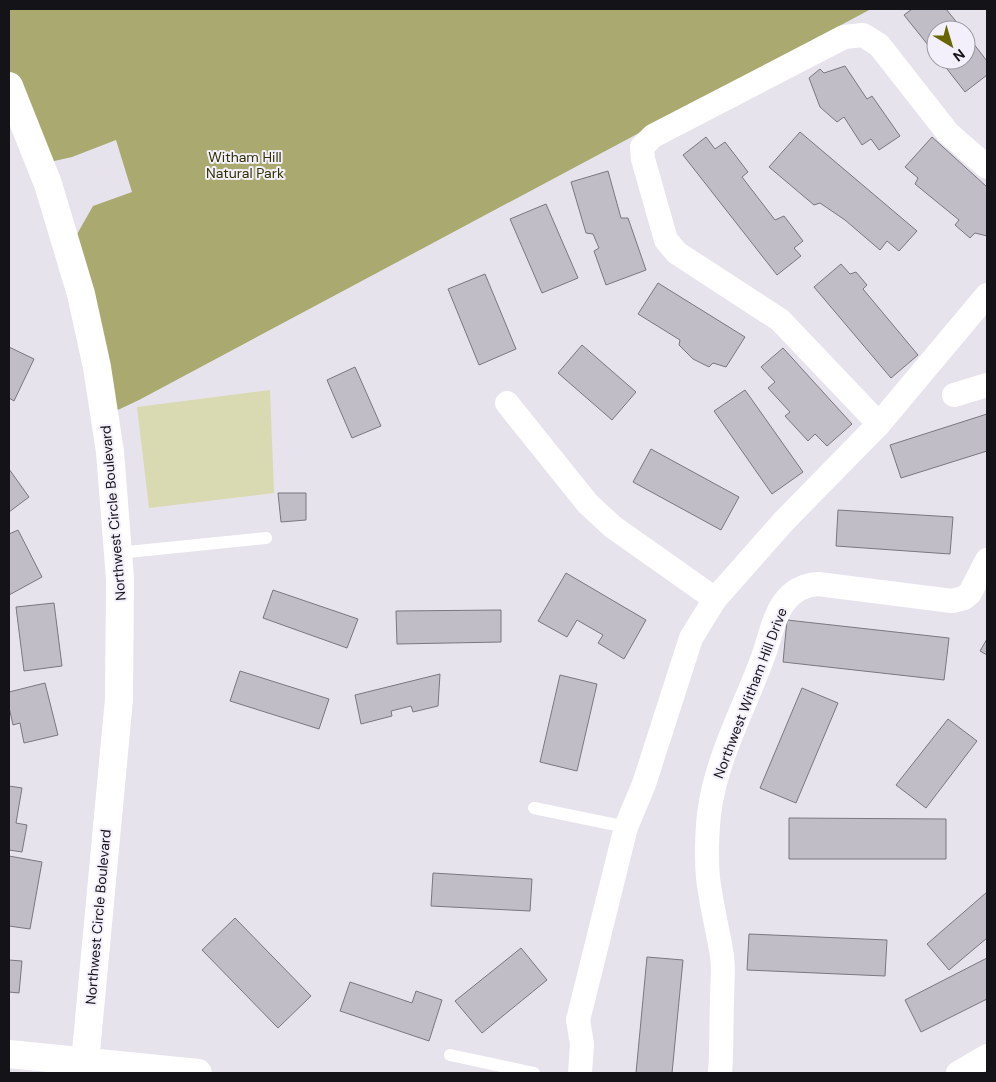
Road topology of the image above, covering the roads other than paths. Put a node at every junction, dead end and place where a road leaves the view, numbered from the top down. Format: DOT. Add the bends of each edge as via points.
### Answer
graph roads {
  1 [pos="9,86"];
  2 [pos="987,167"];
  3 [pos="987,295"];
  4 [pos="987,385"];
  5 [pos="954,395"];
  6 [pos="506,403"];
  7 [pos="879,424"];
  8 [pos="266,538"];
  9 [pos="118,553"];
  10 [pos="987,560"];
  11 [pos="716,599"];
  12 [pos="534,808"];
  13 [pos="626,827"];
  14 [pos="9,1054"];
  15 [pos="450,1055"];
  16 [pos="987,1056"];
  17 [pos="84,1067"];
  18 [pos="198,1073"];
  19 [pos="534,1073"];
  20 [pos="580,1073"];
  21 [pos="720,1073"];
  22 [pos="958,1073"];
  1 -- 9 [label="main road, Northwest Circle Boulevard" via="48,184 81,294 98,367 110,452"];
  2 -- 7 [label="street" via="948,133 879,45 863,35 844,36 652,136 642,147 666,240 677,253 780,320"];
  3 -- 7 [label="street"];
  4 -- 5 [label="street"];
  6 -- 11 [label="street" via="588,504 613,527"];
  7 -- 11 [label="street" via="784,521"];
  8 -- 9 [label="lane"];
  9 -- 17 [label="main road, Northwest Circle Boulevard" via="119,699"];
  10 -- 21 [label="street, Northwest Witham Hill Drive" via="970,593 952,601 818,584 795,591 780,608 717,775 709,813 708,877 722,958"];
  11 -- 13 [label="street" via="691,638 644,784"];
  12 -- 13 [label="lane"];
  13 -- 20 [label="street" via="578,1020 582,1044"];
  14 -- 17 [label="main road"];
  15 -- 19 [label="lane"];
  16 -- 22 [label="street"];
  17 -- 18 [label="main road"];
}
